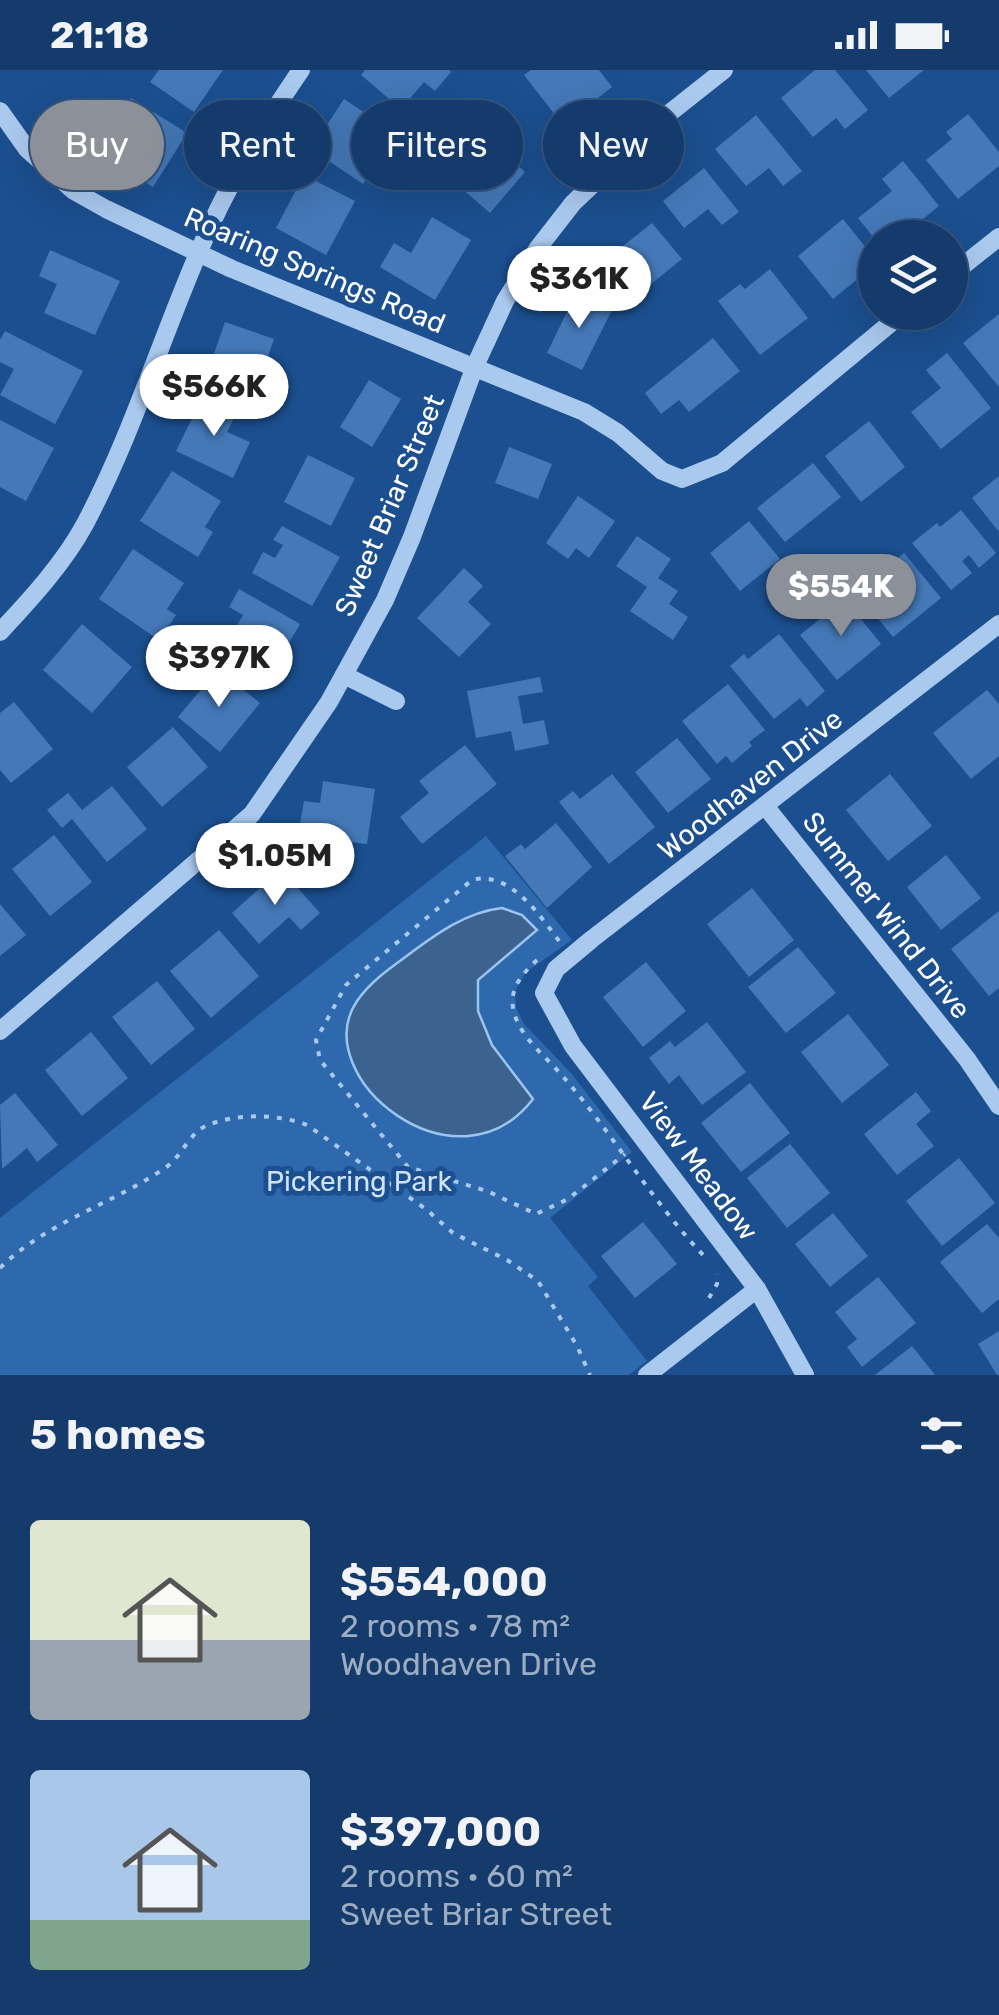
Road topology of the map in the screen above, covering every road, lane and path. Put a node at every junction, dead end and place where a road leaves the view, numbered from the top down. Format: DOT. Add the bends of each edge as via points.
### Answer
graph roads {
  1 [pos="302,70"];
  2 [pos="724,70"];
  3 [pos="0,111"];
  4 [pos="999,236"];
  5 [pos="198,252"];
  6 [pos="968,261"];
  7 [pos="882,330"];
  8 [pos="475,366"];
  9 [pos="999,624"];
  10 [pos="0,632"];
  11 [pos="344,676"];
  12 [pos="396,701"];
  13 [pos="766,807"];
  14 [pos="559,941"];
  15 [pos="544,993"];
  16 [pos="0,1031"];
  17 [pos="999,1106"];
  18 [pos="625,1154"];
  19 [pos="0,1268"];
  20 [pos="757,1288"];
  21 [pos="590,1375"];
  22 [pos="647,1375"];
  23 [pos="805,1375"];
  1 -- 5 [label="street" via="262,128"];
  2 -- 8 [label="street, Sweet Briar Street" via="574,204 505,301"];
  3 -- 5 [label="street, Roaring Springs Road" via="27,150 74,191"];
  4 -- 6 [label="street"];
  5 -- 8 [label="street, Roaring Springs Road"];
  5 -- 10 [label="street" via="84,525"];
  7 -- 8 [label="street, Roaring Springs Road" via="722,463 682,479 584,412"];
  8 -- 11 [label="street, Sweet Briar Street" via="412,537"];
  9 -- 13 [label="street, Woodhaven Drive"];
  11 -- 12 [label="street"];
  11 -- 16 [label="street, Sweet Briar Street" via="252,814"];
  13 -- 15 [label="street, Woodhaven Drive" via="556,969"];
  13 -- 17 [label="street, Summer Wind Drive"];
  14 -- 18 [label="path" via="538,912 502,882 472,880 346,985 316,1040 320,1060 408,1167 536,1214 568,1199"];
  15 -- 20 [label="street, View Meadow" via="573,1046"];
  19 -- 21 [label="path" via="42,1234 167,1167 206,1125 237,1117 290,1118 453,1233 538,1281"];
  20 -- 22 [label="street"];
  20 -- 23 [label="street, View Meadow"];
}
